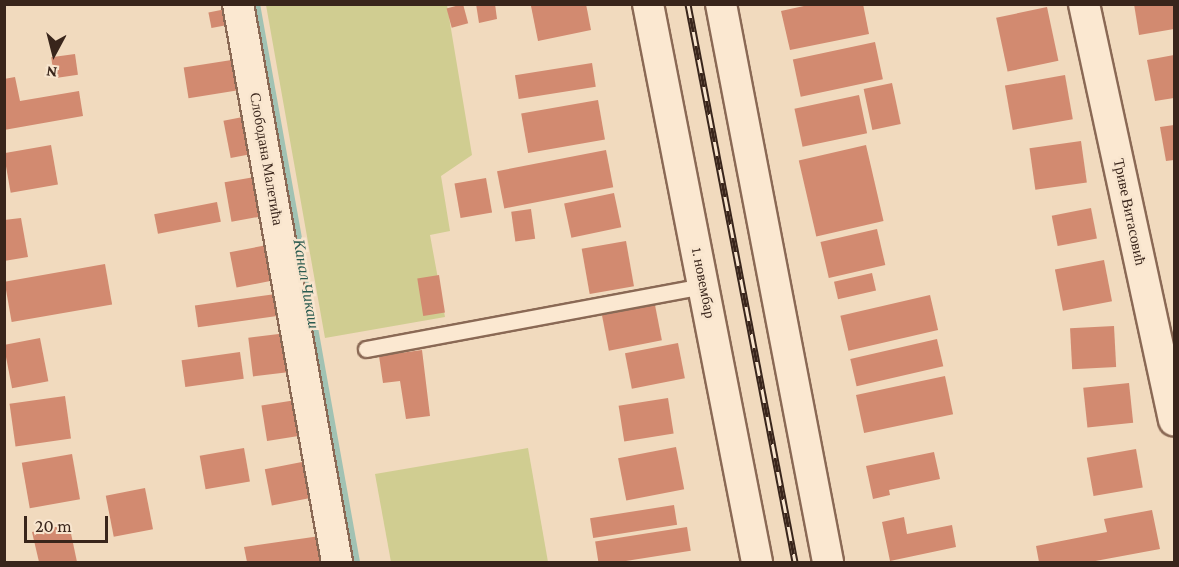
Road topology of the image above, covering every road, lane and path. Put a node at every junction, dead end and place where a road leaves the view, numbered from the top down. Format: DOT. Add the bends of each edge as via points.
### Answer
graph roads {
  1 [pos="238,4"];
  2 [pos="648,4"];
  3 [pos="721,4"];
  4 [pos="1084,4"];
  5 [pos="703,286"];
  6 [pos="366,349"];
  7 [pos="1174,420"];
  8 [pos="337,562"];
  9 [pos="757,562"];
  10 [pos="828,562"];
  1 -- 8 [label="street, Слободана Малетића"];
  2 -- 5 [label="street, 1. новембар"];
  3 -- 10 [label="street"];
  4 -- 7 [label="street, Триве Витасовић"];
  5 -- 6 [label="lane"];
  5 -- 9 [label="street, 1. новембар"];
}
